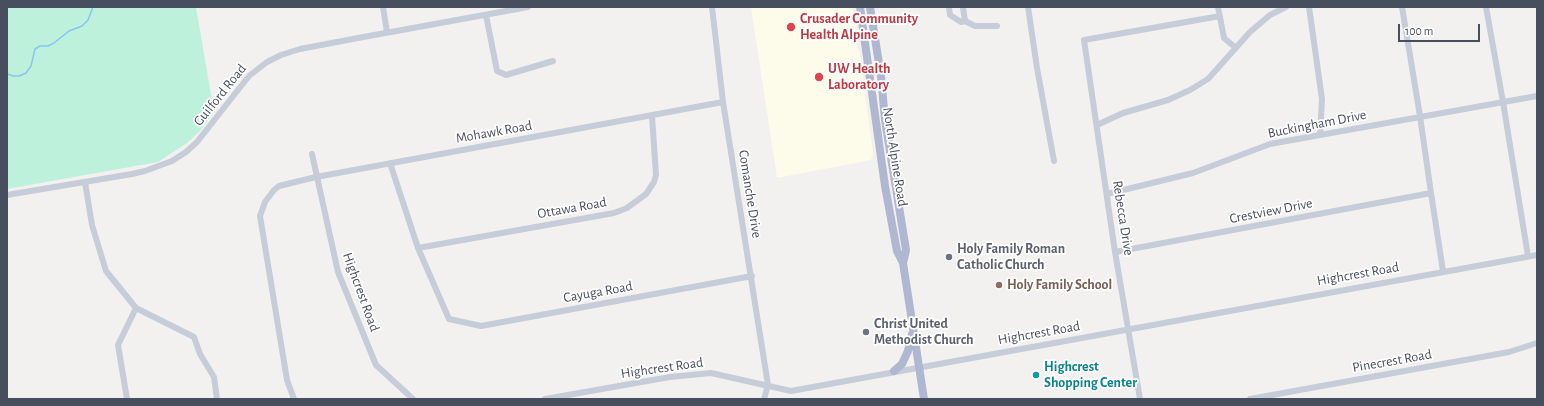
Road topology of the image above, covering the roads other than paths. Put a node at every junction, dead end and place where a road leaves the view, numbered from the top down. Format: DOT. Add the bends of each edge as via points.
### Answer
graph roads {
  1 [pos="383,7"];
  2 [pos="528,7"];
  3 [pos="712,7"];
  4 [pos="860,7"];
  5 [pos="870,7"];
  6 [pos="949,7"];
  7 [pos="963,7"];
  8 [pos="1028,7"];
  9 [pos="1218,7"];
  10 [pos="1286,7"];
  11 [pos="1309,7"];
  12 [pos="1402,7"];
  13 [pos="1486,7"];
  14 [pos="486,15"];
  15 [pos="1220,16"];
  16 [pos="965,20"];
  17 [pos="997,26"];
  18 [pos="387,32"];
  19 [pos="1236,48"];
  20 [pos="553,62"];
  21 [pos="1537,96"];
  22 [pos="723,102"];
  23 [pos="1503,102"];
  24 [pos="652,116"];
  25 [pos="1420,116"];
  26 [pos="1097,125"];
  27 [pos="1320,135"];
  28 [pos="312,154"];
  29 [pos="1054,161"];
  30 [pos="390,163"];
  31 [pos="316,177"];
  32 [pos="85,182"];
  33 [pos="1431,193"];
  34 [pos="1106,194"];
  35 [pos="7,195"];
  36 [pos="418,248"];
  37 [pos="1116,252"];
  38 [pos="1537,255"];
  39 [pos="1528,256"];
  40 [pos="903,263"];
  41 [pos="1443,271"];
  42 [pos="752,276"];
  43 [pos="136,308"];
  44 [pos="913,329"];
  45 [pos="1128,329"];
  46 [pos="1537,343"];
  47 [pos="918,367"];
  48 [pos="894,371"];
  49 [pos="768,385"];
  50 [pos="127,399"];
  51 [pos="217,399"];
  52 [pos="294,399"];
  53 [pos="413,399"];
  54 [pos="546,399"];
  55 [pos="764,399"];
  56 [pos="924,399"];
  57 [pos="1140,399"];
  58 [pos="1250,399"];
  1 -- 18 [label="street"];
  2 -- 14 [label="street, Guilford Road"];
  3 -- 22 [label="street, Comanche Drive"];
  4 -- 40 [label="main road, North Alpine Road" via="885,186 897,251"];
  5 -- 40 [label="main road, North Alpine Road" via="906,250"];
  6 -- 16 [label="street" via="950,15 961,22"];
  7 -- 16 [label="street"];
  8 -- 29 [label="street"];
  9 -- 15 [label="street"];
  10 -- 19 [label="street" via="1270,15"];
  11 -- 27 [label="street" via="1322,99"];
  12 -- 25 [label="street"];
  13 -- 23 [label="street"];
  14 -- 18 [label="street, Guilford Road"];
  14 -- 20 [label="street" via="498,71 506,75"];
  15 -- 19 [label="street" via="1224,38"];
  15 -- 26 [label="street, Rebecca Drive" via="1084,40"];
  16 -- 17 [label="street" via="975,26"];
  18 -- 32 [label="street, Guilford Road" via="281,55 249,76 197,142 186,152 172,161 145,171"];
  19 -- 26 [label="street" via="1208,79 1190,90 1168,100 1123,113"];
  21 -- 23 [label="street, Buckingham Drive"];
  22 -- 24 [label="street, Mohawk Road"];
  22 -- 42 [label="street, Comanche Drive"];
  23 -- 25 [label="street, Buckingham Drive"];
  23 -- 39 [label="street"];
  24 -- 30 [label="street, Mohawk Road"];
  24 -- 36 [label="street, Ottawa Road" via="656,174 654,182 646,194 627,208 614,213"];
  25 -- 27 [label="street, Buckingham Drive"];
  25 -- 33 [label="street"];
  26 -- 34 [label="street, Rebecca Drive"];
  27 -- 34 [label="street, Buckingham Drive" via="1270,144 1192,173"];
  28 -- 31 [label="street, Highcrest Road"];
  30 -- 31 [label="street, Mohawk Road"];
  30 -- 36 [label="street"];
  31 -- 52 [label="street, Mohawk Road" via="279,186 265,202 260,216 287,380"];
  31 -- 53 [label="street, Highcrest Road" via="338,272 376,364"];
  32 -- 35 [label="street, Guilford Road"];
  32 -- 43 [label="street" via="92,225 106,271"];
  33 -- 37 [label="street, Crestview Drive"];
  33 -- 41 [label="street"];
  34 -- 37 [label="street, Rebecca Drive"];
  36 -- 42 [label="street, Cayuga Road" via="449,319 481,326"];
  37 -- 45 [label="street, Rebecca Drive"];
  38 -- 39 [label="street, Highcrest Road"];
  39 -- 41 [label="street, Highcrest Road"];
  40 -- 44 [label="main road, North Alpine Road"];
  41 -- 45 [label="street, Highcrest Road"];
  42 -- 49 [label="street, Comanche Drive"];
  43 -- 50 [label="street" via="118,345"];
  43 -- 51 [label="street" via="194,337 200,354 214,377"];
  44 -- 47 [label="main road, North Alpine Road"];
  44 -- 48 [label="main road" via="902,364"];
  45 -- 47 [label="street, Highcrest Road"];
  45 -- 57 [label="street, Rebecca Drive"];
  46 -- 58 [label="street, Pinecrest Road" via="1509,352"];
  47 -- 48 [label="street, Highcrest Road"];
  47 -- 56 [label="main road, North Alpine Road"];
  48 -- 49 [label="street, Highcrest Road" via="791,391"];
  49 -- 54 [label="street, Highcrest Road" via="711,373 670,377"];
  49 -- 55 [label="street"];
}
